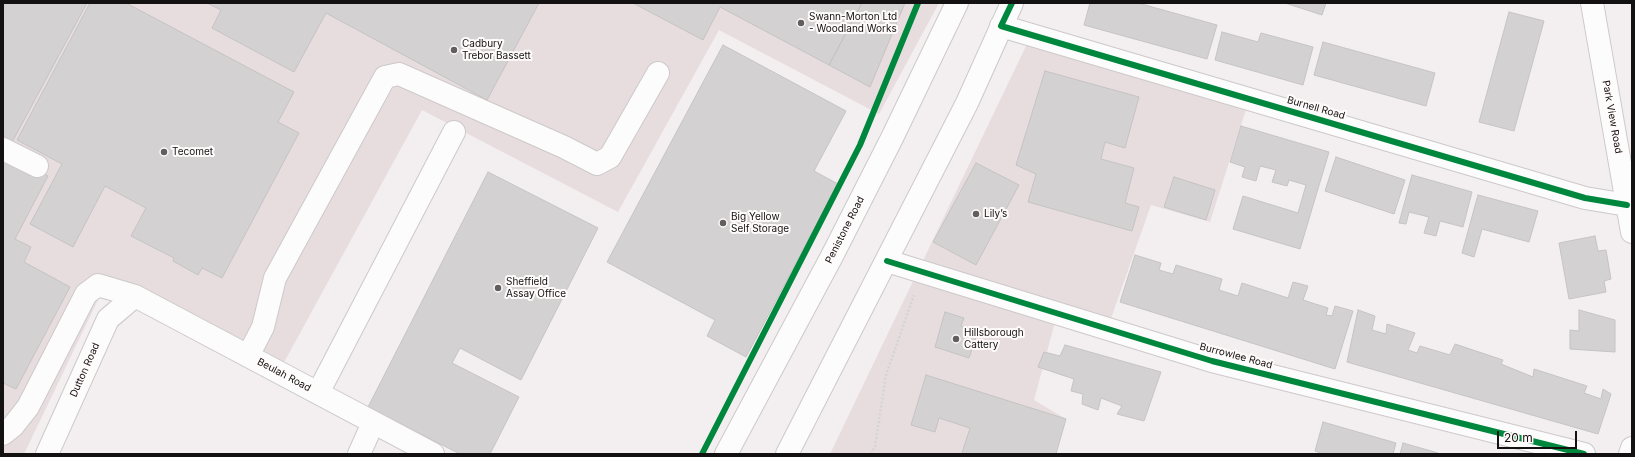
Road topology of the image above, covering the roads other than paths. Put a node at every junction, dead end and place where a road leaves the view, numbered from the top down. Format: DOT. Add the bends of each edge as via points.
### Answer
graph roads {
  1 [pos="957,3"];
  2 [pos="1012,3"];
  3 [pos="1592,3"];
  4 [pos="1001,26"];
  5 [pos="658,73"];
  6 [pos="454,132"];
  7 [pos="3,149"];
  8 [pos="37,166"];
  9 [pos="1627,205"];
  10 [pos="1632,232"];
  11 [pos="887,261"];
  12 [pos="135,296"];
  13 [pos="248,356"];
  14 [pos="318,393"];
  15 [pos="373,423"];
  16 [pos="3,434"];
  17 [pos="1632,448"];
  18 [pos="47,454"];
  19 [pos="359,454"];
  20 [pos="433,454"];
  21 [pos="726,454"];
  22 [pos="787,454"];
  23 [pos="1584,454"];
  24 [pos="1630,454"];
  1 -- 21 [label="main road, Penistone Road" via="842,236"];
  2 -- 4 [label="main road"];
  3 -- 9 [label="main road, Park View Road"];
  4 -- 9 [label="main road, Burnell Road" via="1585,198"];
  4 -- 11 [label="main road" via="967,103"];
  5 -- 13 [label="main road" via="610,157 597,164 399,74 385,77 275,278 263,327"];
  6 -- 14 [label="main road"];
  7 -- 8 [label="main road"];
  9 -- 10 [label="main road, Park View Road"];
  11 -- 22 [label="main road"];
  11 -- 23 [label="main road, Burrowlee Road" via="1212,361"];
  12 -- 13 [label="main road, Beulah Road"];
  12 -- 16 [label="main road, Beulah Road" via="98,285 86,294 28,407"];
  12 -- 18 [label="main road, Dutton Road" via="108,319"];
  13 -- 14 [label="main road, Beulah Road"];
  14 -- 15 [label="main road, Beulah Road"];
  15 -- 19 [label="main road"];
  15 -- 20 [label="main road, Beulah Road"];
  17 -- 24 [label="main road"];
}
